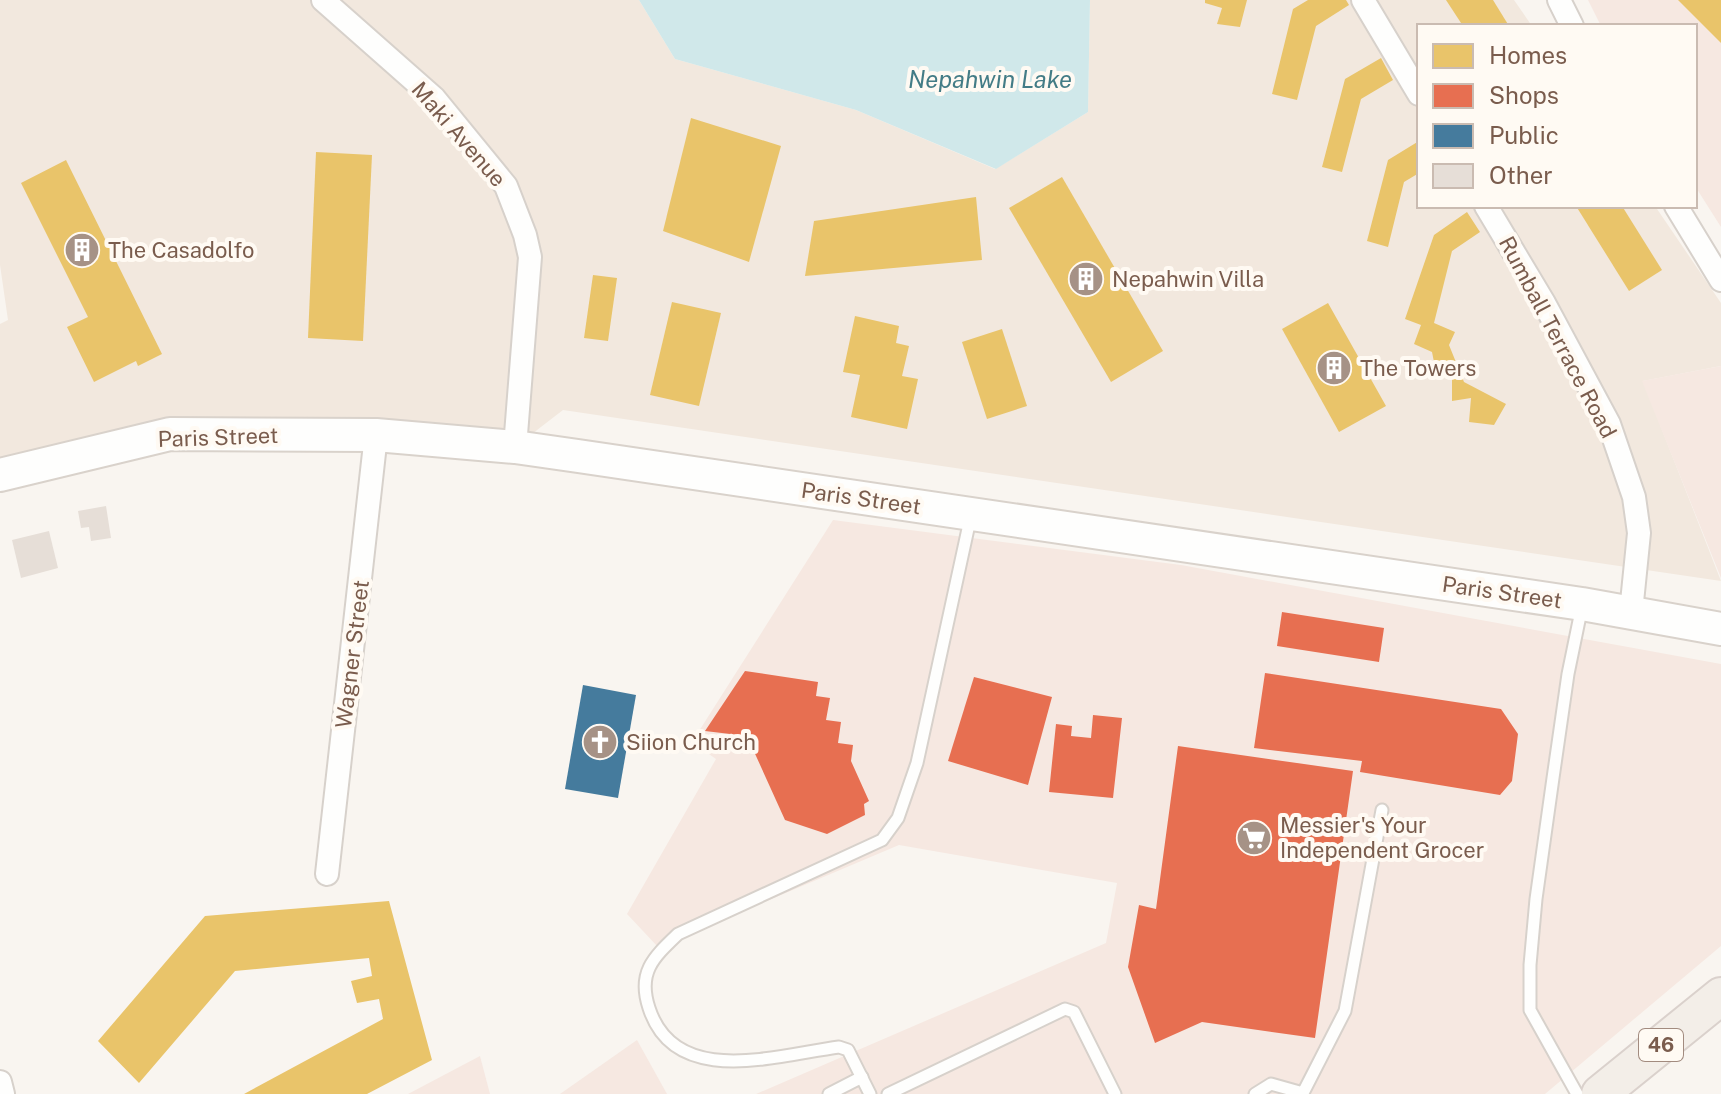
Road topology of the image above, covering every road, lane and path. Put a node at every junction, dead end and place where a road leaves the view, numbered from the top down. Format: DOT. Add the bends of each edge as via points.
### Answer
graph roads {
  1 [pos="323,0"];
  2 [pos="1363,0"];
  3 [pos="1559,0"];
  4 [pos="1571,24"];
  5 [pos="1417,91"];
  6 [pos="1487,208"];
  7 [pos="1677,208"];
  8 [pos="1721,280"];
  9 [pos="376,435"];
  10 [pos="515,447"];
  11 [pos="0,475"];
  12 [pos="972,514"];
  13 [pos="1582,604"];
  14 [pos="1631,612"];
  15 [pos="1721,629"];
  16 [pos="1382,810"];
  17 [pos="327,874"];
  18 [pos="1721,996"];
  19 [pos="862,1077"];
  20 [pos="0,1082"];
  21 [pos="1305,1093"];
  22 [pos="3,1094"];
  23 [pos="829,1094"];
  24 [pos="870,1094"];
  25 [pos="888,1094"];
  26 [pos="1115,1094"];
  27 [pos="1255,1094"];
  28 [pos="1577,1094"];
  29 [pos="1600,1094"];
  1 -- 10 [label="street, Maki Avenue" via="434,98 506,186 530,257"];
  2 -- 5 [label="street"];
  3 -- 4 [label="street"];
  6 -- 14 [label="street, Rumball Terrace Road" via="1609,424 1634,497 1639,533"];
  7 -- 8 [label="street"];
  9 -- 10 [label="main road, Paris Street"];
  9 -- 11 [label="main road, Paris Street" via="170,434"];
  9 -- 17 [label="street, Wagner Street"];
  10 -- 12 [label="main road, Paris Street"];
  12 -- 13 [label="main road, Paris Street"];
  12 -- 19 [label="lane" via="917,763 898,818 882,840 678,934 652,960 646,975 650,1012 678,1049 726,1062 839,1047 848,1050"];
  13 -- 14 [label="main road, Paris Street"];
  13 -- 28 [label="lane" via="1530,965 1530,1010"];
  14 -- 15 [label="main road, Paris Street"];
  16 -- 21 [label="lane" via="1345,1011"];
  18 -- 29 [label="main road, 46"];
  19 -- 23 [label="lane"];
  19 -- 24 [label="lane"];
  20 -- 22 [label="street"];
  21 -- 27 [label="lane" via="1271,1084"];
  25 -- 26 [label="lane" via="1065,1009 1074,1012"];
}
